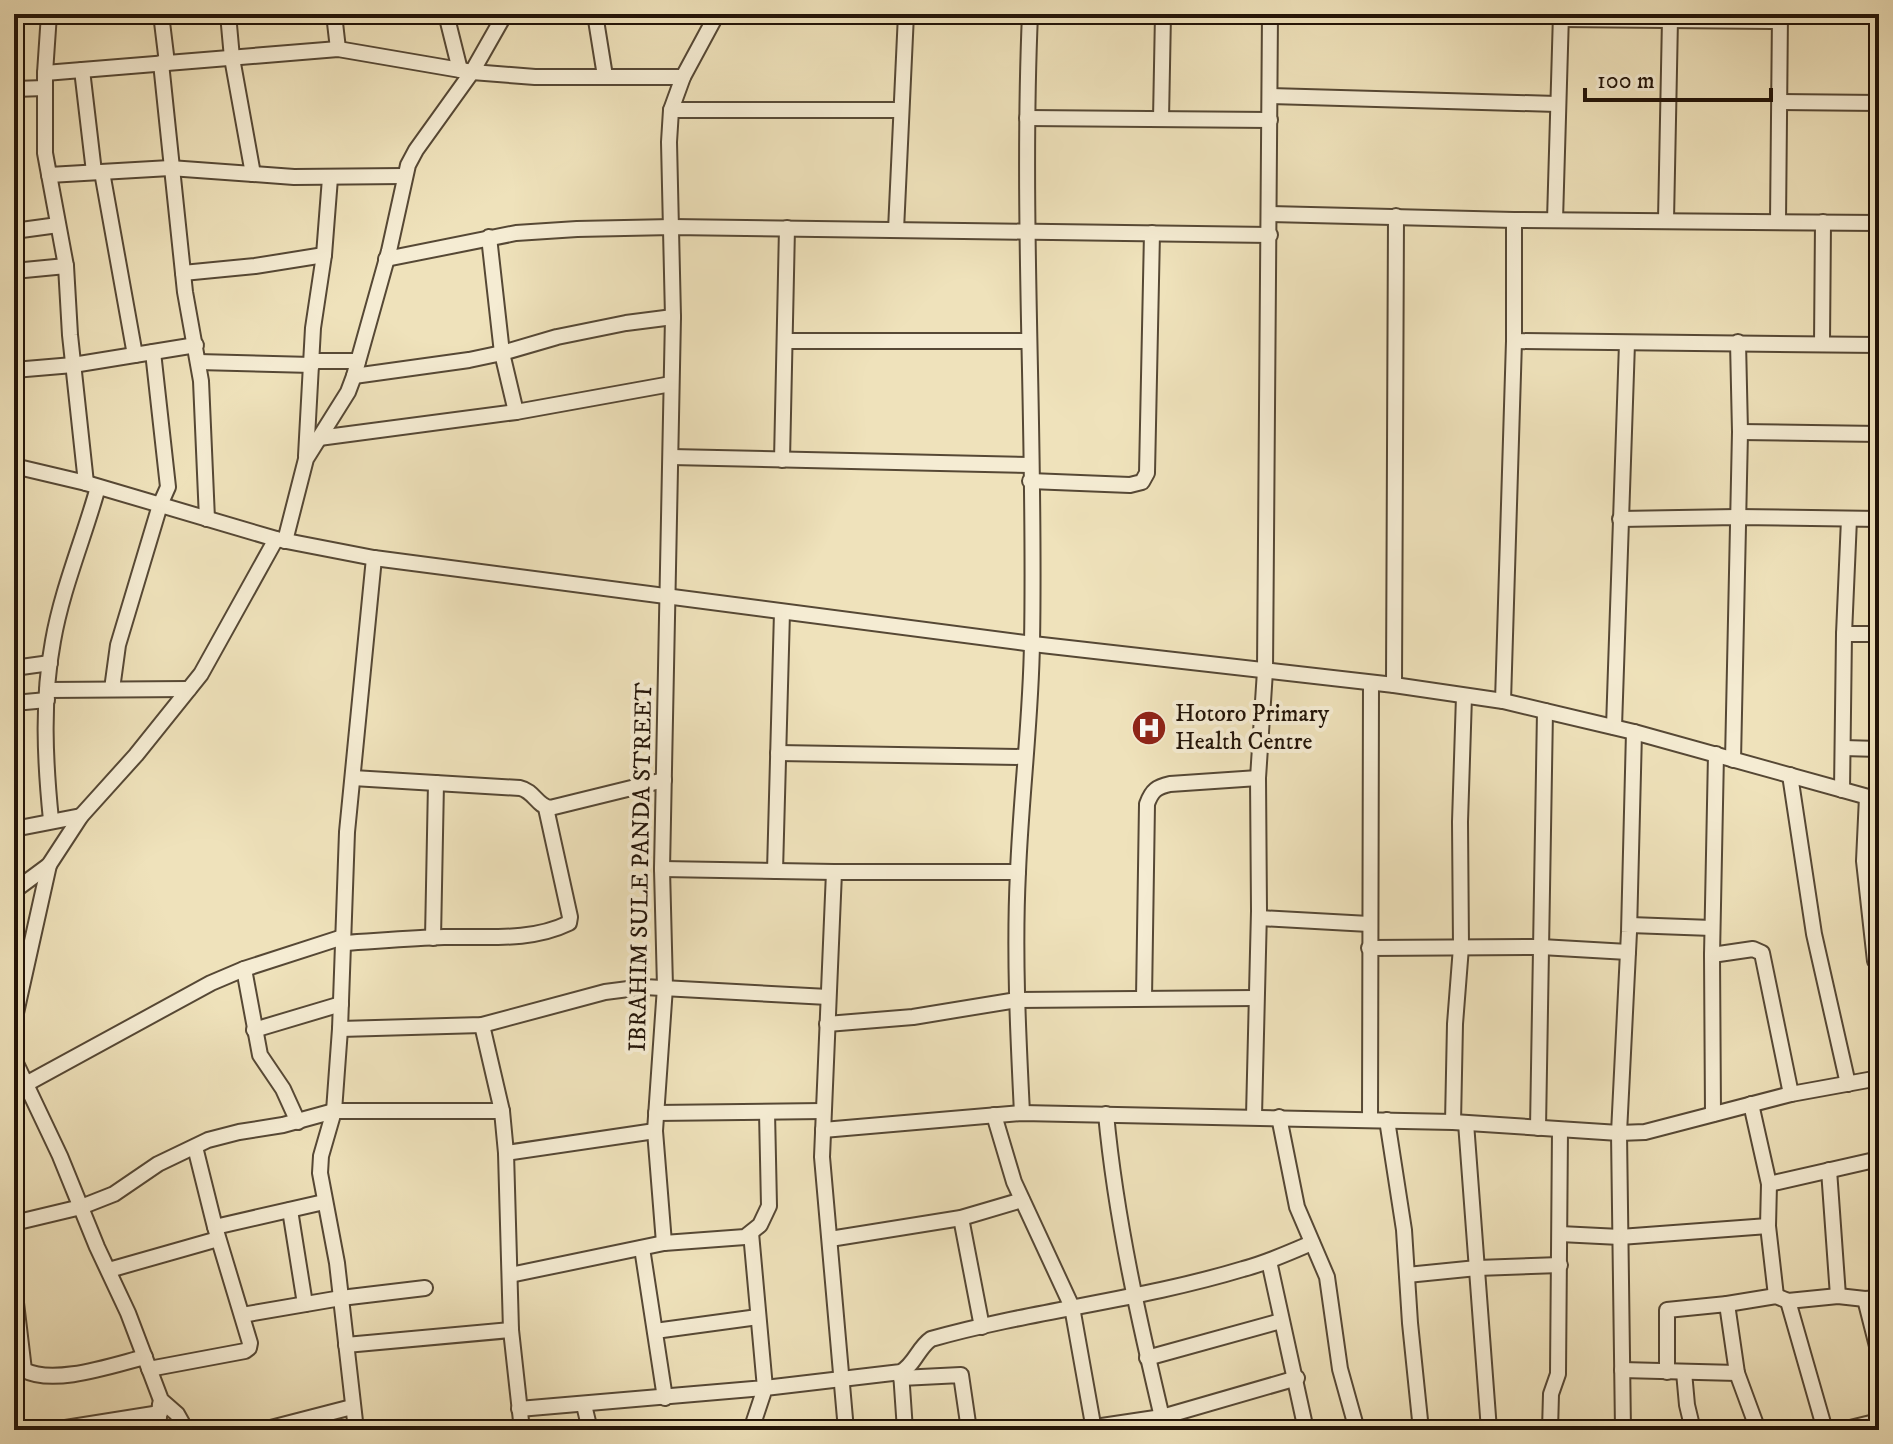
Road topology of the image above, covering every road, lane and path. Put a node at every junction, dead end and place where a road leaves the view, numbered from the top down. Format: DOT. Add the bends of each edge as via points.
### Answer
graph roads {
  1 [pos="49,14"];
  2 [pos="161,14"];
  3 [pos="228,14"];
  4 [pos="334,14"];
  5 [pos="446,14"];
  6 [pos="505,14"];
  7 [pos="595,14"];
  8 [pos="717,14"];
  9 [pos="906,14"];
  10 [pos="1030,14"];
  11 [pos="1163,14"];
  12 [pos="1270,14"];
  13 [pos="1780,16"];
  14 [pos="1561,17"];
  15 [pos="1670,19"];
  16 [pos="338,49"];
  17 [pos="232,58"];
  18 [pos="164,63"];
  19 [pos="82,70"];
  20 [pos="466,71"];
  21 [pos="605,76"];
  22 [pos="683,77"];
  23 [pos="45,80"];
  24 [pos="14,89"];
  25 [pos="1270,96"];
  26 [pos="1780,102"];
  27 [pos="1879,103"];
  28 [pos="1557,104"];
  29 [pos="671,110"];
  30 [pos="900,110"];
  31 [pos="1027,118"];
  32 [pos="1161,119"];
  33 [pos="1270,120"];
  34 [pos="170,168"];
  35 [pos="98,172"];
  36 [pos="253,174"];
  37 [pos="49,175"];
  38 [pos="404,176"];
  39 [pos="330,178"];
  40 [pos="1270,214"];
  41 [pos="1396,216"];
  42 [pos="1514,220"];
  43 [pos="1555,220"];
  44 [pos="1666,220"];
  45 [pos="1778,221"];
  46 [pos="1823,222"];
  47 [pos="1879,223"];
  48 [pos="58,225"];
  49 [pos="672,227"];
  50 [pos="787,228"];
  51 [pos="896,230"];
  52 [pos="1027,230"];
  53 [pos="14,231"];
  54 [pos="1152,233"];
  55 [pos="1270,235"];
  56 [pos="489,237"];
  57 [pos="324,255"];
  58 [pos="386,259"];
  59 [pos="66,266"];
  60 [pos="14,271"];
  61 [pos="183,273"];
  62 [pos="673,317"];
  63 [pos="785,341"];
  64 [pos="1028,341"];
  65 [pos="1514,341"];
  66 [pos="1738,342"];
  67 [pos="1627,343"];
  68 [pos="1822,344"];
  69 [pos="196,345"];
  70 [pos="1879,345"];
  71 [pos="153,352"];
  72 [pos="502,353"];
  73 [pos="135,355"];
  74 [pos="198,362"];
  75 [pos="312,363"];
  76 [pos="73,365"];
  77 [pos="356,369"];
  78 [pos="14,370"];
  79 [pos="671,384"];
  80 [pos="516,412"];
  81 [pos="1740,432"];
  82 [pos="1879,434"];
  83 [pos="319,438"];
  84 [pos="671,457"];
  85 [pos="306,459"];
  86 [pos="782,460"];
  87 [pos="14,466"];
  88 [pos="1030,473"];
  89 [pos="92,485"];
  90 [pos="160,505"];
  91 [pos="1737,517"];
  92 [pos="207,519"];
  93 [pos="1620,519"];
  94 [pos="1849,519"];
  95 [pos="1879,519"];
  96 [pos="281,540"];
  97 [pos="374,558"];
  98 [pos="669,598"];
  99 [pos="782,612"];
  100 [pos="1844,634"];
  101 [pos="1879,634"];
  102 [pos="1033,644"];
  103 [pos="50,663"];
  104 [pos="14,668"];
  105 [pos="1265,671"];
  106 [pos="1371,683"];
  107 [pos="1394,685"];
  108 [pos="112,689"];
  109 [pos="189,689"];
  110 [pos="47,695"];
  111 [pos="1464,696"];
  112 [pos="1503,701"];
  113 [pos="14,703"];
  114 [pos="1545,711"];
  115 [pos="1614,727"];
  116 [pos="1634,732"];
  117 [pos="1843,748"];
  118 [pos="1879,749"];
  119 [pos="778,753"];
  120 [pos="1716,754"];
  121 [pos="1025,757"];
  122 [pos="1733,760"];
  123 [pos="1790,775"];
  124 [pos="353,778"];
  125 [pos="1258,778"];
  126 [pos="664,780"];
  127 [pos="436,783"];
  128 [pos="1842,790"];
  129 [pos="1873,798"];
  130 [pos="546,808"];
  131 [pos="81,816"];
  132 [pos="51,820"];
  133 [pos="14,829"];
  134 [pos="49,865"];
  135 [pos="662,869"];
  136 [pos="775,871"];
  137 [pos="834,872"];
  138 [pos="1018,872"];
  139 [pos="14,891"];
  140 [pos="1259,918"];
  141 [pos="1369,924"];
  142 [pos="1630,925"];
  143 [pos="1712,928"];
  144 [pos="433,938"];
  145 [pos="343,940"];
  146 [pos="1461,947"];
  147 [pos="1541,947"];
  148 [pos="1369,948"];
  149 [pos="1628,952"];
  150 [pos="1712,955"];
  151 [pos="1875,961"];
  152 [pos="244,969"];
  153 [pos="665,987"];
  154 [pos="828,997"];
  155 [pos="1144,998"];
  156 [pos="1255,998"];
  157 [pos="1017,1000"];
  158 [pos="341,1004"];
  159 [pos="14,1022"];
  160 [pos="827,1024"];
  161 [pos="482,1025"];
  162 [pos="340,1029"];
  163 [pos="254,1030"];
  164 [pos="14,1059"];
  165 [pos="1879,1078"];
  166 [pos="26,1084"];
  167 [pos="1848,1084"];
  168 [pos="1791,1094"];
  169 [pos="1751,1104"];
  170 [pos="334,1111"];
  171 [pos="502,1111"];
  172 [pos="823,1111"];
  173 [pos="767,1112"];
  174 [pos="656,1113"];
  175 [pos="1022,1113"];
  176 [pos="1106,1114"];
  177 [pos="1713,1114"];
  178 [pos="994,1115"];
  179 [pos="1254,1116"];
  180 [pos="1279,1117"];
  181 [pos="1370,1120"];
  182 [pos="1387,1120"];
  183 [pos="298,1122"];
  184 [pos="1459,1123"];
  185 [pos="1538,1128"];
  186 [pos="823,1130"];
  187 [pos="1560,1130"];
  188 [pos="655,1131"];
  189 [pos="1619,1133"];
  190 [pos="195,1147"];
  191 [pos="506,1153"];
  192 [pos="1879,1159"];
  193 [pos="1829,1170"];
  194 [pos="1769,1184"];
  195 [pos="1022,1200"];
  196 [pos="324,1202"];
  197 [pos="81,1207"];
  198 [pos="290,1210"];
  199 [pos="961,1218"];
  200 [pos="14,1223"];
  201 [pos="1768,1226"];
  202 [pos="217,1233"];
  203 [pos="751,1233"];
  204 [pos="1560,1234"];
  205 [pos="1620,1237"];
  206 [pos="830,1239"];
  207 [pos="664,1243"];
  208 [pos="1312,1243"];
  209 [pos="642,1248"];
  210 [pos="1269,1261"];
  211 [pos="1560,1265"];
  212 [pos="1477,1268"];
  213 [pos="109,1270"];
  214 [pos="510,1275"];
  215 [pos="1407,1275"];
  216 [pos="14,1286"];
  217 [pos="425,1288"];
  218 [pos="1133,1296"];
  219 [pos="1838,1296"];
  220 [pos="341,1298"];
  221 [pos="1782,1299"];
  222 [pos="1872,1299"];
  223 [pos="305,1304"];
  224 [pos="1727,1304"];
  225 [pos="1072,1307"];
  226 [pos="242,1315"];
  227 [pos="758,1317"];
  228 [pos="1281,1321"];
  229 [pos="982,1327"];
  230 [pos="511,1330"];
  231 [pos="655,1331"];
  232 [pos="346,1345"];
  233 [pos="1879,1354"];
  234 [pos="1147,1358"];
  235 [pos="147,1363"];
  236 [pos="1622,1370"];
  237 [pos="1667,1372"];
  238 [pos="1684,1372"];
  239 [pos="1737,1373"];
  240 [pos="901,1375"];
  241 [pos="841,1377"];
  242 [pos="1297,1378"];
  243 [pos="765,1388"];
  244 [pos="665,1398"];
  245 [pos="584,1405"];
  246 [pos="160,1406"];
  247 [pos="352,1407"];
  248 [pos="519,1409"];
  249 [pos="1879,1421"];
  250 [pos="1163,1424"];
  251 [pos="1094,1429"];
  252 [pos="53,1430"];
  253 [pos="158,1430"];
  254 [pos="186,1430"];
  255 [pos="263,1430"];
  256 [pos="356,1430"];
  257 [pos="522,1430"];
  258 [pos="590,1430"];
  259 [pos="751,1430"];
  260 [pos="846,1430"];
  261 [pos="905,1430"];
  262 [pos="969,1430"];
  263 [pos="1075,1430"];
  264 [pos="1306,1430"];
  265 [pos="1357,1430"];
  266 [pos="1421,1430"];
  267 [pos="1489,1430"];
  268 [pos="1550,1430"];
  269 [pos="1623,1430"];
  270 [pos="1693,1430"];
  271 [pos="1758,1430"];
  272 [pos="1825,1430"];
  273 [pos="1842,1430"];
  1 -- 23 [label="street"];
  2 -- 18 [label="street"];
  3 -- 17 [label="street"];
  4 -- 16 [label="street"];
  5 -- 20 [label="street"];
  6 -- 20 [label="street"];
  7 -- 21 [label="street"];
  8 -- 22 [label="street, IBRAHIM SULE PANDA STREET"];
  9 -- 30 [label="street"];
  10 -- 31 [label="street"];
  11 -- 32 [label="street"];
  12 -- 25 [label="street"];
  13 -- 15 [label="street" via="1772,21"];
  13 -- 26 [label="street"];
  14 -- 15 [label="street"];
  14 -- 28 [label="street"];
  15 -- 44 [label="street"];
  16 -- 17 [label="street"];
  16 -- 20 [label="street"];
  17 -- 18 [label="street"];
  17 -- 36 [label="street"];
  18 -- 19 [label="street"];
  18 -- 34 [label="street"];
  19 -- 23 [label="street"];
  19 -- 35 [label="street"];
  20 -- 21 [label="street"];
  20 -- 38 [label="street"];
  21 -- 22 [label="street"];
  22 -- 29 [label="street, IBRAHIM SULE PANDA STREET"];
  23 -- 24 [label="street"];
  23 -- 37 [label="street"];
  25 -- 28 [label="street"];
  25 -- 33 [label="street"];
  26 -- 27 [label="street"];
  26 -- 45 [label="street"];
  28 -- 43 [label="street"];
  29 -- 30 [label="street"];
  29 -- 49 [label="street, IBRAHIM SULE PANDA STREET"];
  30 -- 51 [label="street"];
  31 -- 32 [label="street"];
  31 -- 52 [label="street"];
  32 -- 33 [label="street"];
  33 -- 40 [label="street"];
  34 -- 35 [label="street"];
  34 -- 36 [label="street"];
  34 -- 61 [label="street"];
  35 -- 37 [label="street"];
  35 -- 73 [label="street"];
  36 -- 39 [label="street"];
  37 -- 48 [label="street"];
  38 -- 39 [label="street"];
  38 -- 58 [label="street"];
  39 -- 57 [label="street"];
  40 -- 41 [label="street"];
  40 -- 55 [label="street"];
  41 -- 42 [label="street"];
  41 -- 107 [label="street"];
  42 -- 43 [label="street"];
  42 -- 65 [label="street"];
  43 -- 44 [label="street"];
  44 -- 45 [label="street"];
  45 -- 46 [label="street"];
  46 -- 47 [label="street"];
  46 -- 68 [label="street"];
  48 -- 53 [label="street"];
  48 -- 59 [label="street"];
  49 -- 50 [label="street"];
  49 -- 56 [label="street"];
  49 -- 62 [label="street, IBRAHIM SULE PANDA STREET"];
  50 -- 51 [label="street"];
  50 -- 63 [label="street"];
  51 -- 52 [label="street"];
  52 -- 54 [label="street"];
  52 -- 64 [label="street"];
  54 -- 55 [label="street"];
  54 -- 88 [label="street" via="1147,473 1142,482 1130,485"];
  55 -- 105 [label="street"];
  56 -- 58 [label="street"];
  56 -- 72 [label="street"];
  57 -- 61 [label="street"];
  57 -- 75 [label="street"];
  58 -- 77 [label="street"];
  59 -- 60 [label="street"];
  59 -- 76 [label="street"];
  61 -- 69 [label="street"];
  62 -- 72 [label="street" via="557,337"];
  62 -- 79 [label="street, IBRAHIM SULE PANDA STREET"];
  63 -- 64 [label="street"];
  63 -- 86 [label="street"];
  64 -- 88 [label="street"];
  65 -- 67 [label="street"];
  65 -- 112 [label="street"];
  66 -- 67 [label="street"];
  66 -- 68 [label="street"];
  66 -- 81 [label="street"];
  67 -- 93 [label="street"];
  68 -- 70 [label="street"];
  69 -- 71 [label="street"];
  69 -- 74 [label="street"];
  71 -- 73 [label="street"];
  71 -- 90 [label="street" via="169,479"];
  72 -- 77 [label="street"];
  72 -- 80 [label="street"];
  73 -- 76 [label="street"];
  74 -- 75 [label="street"];
  74 -- 92 [label="street"];
  75 -- 77 [label="street"];
  75 -- 85 [label="street"];
  76 -- 78 [label="street"];
  76 -- 89 [label="street"];
  77 -- 83 [label="street"];
  79 -- 80 [label="street"];
  79 -- 84 [label="street, IBRAHIM SULE PANDA STREET"];
  80 -- 83 [label="street"];
  81 -- 82 [label="street"];
  81 -- 91 [label="street"];
  83 -- 85 [label="street"];
  84 -- 86 [label="street"];
  84 -- 98 [label="street, IBRAHIM SULE PANDA STREET"];
  85 -- 96 [label="street"];
  86 -- 88 [label="street"];
  87 -- 89 [label="street"];
  88 -- 102 [label="street"];
  89 -- 90 [label="street"];
  89 -- 103 [label="street"];
  90 -- 92 [label="street"];
  90 -- 108 [label="street" via="118,645"];
  91 -- 93 [label="street"];
  91 -- 94 [label="street"];
  91 -- 122 [label="street"];
  92 -- 96 [label="street"];
  93 -- 115 [label="street"];
  94 -- 95 [label="street"];
  94 -- 100 [label="street"];
  96 -- 97 [label="street"];
  96 -- 109 [label="street"];
  97 -- 98 [label="street"];
  97 -- 124 [label="street"];
  98 -- 99 [label="street"];
  98 -- 126 [label="street, IBRAHIM SULE PANDA STREET"];
  99 -- 102 [label="street"];
  99 -- 119 [label="street"];
  100 -- 101 [label="street"];
  100 -- 117 [label="street"];
  102 -- 105 [label="street"];
  102 -- 121 [label="street"];
  103 -- 104 [label="street"];
  103 -- 110 [label="street"];
  105 -- 106 [label="street"];
  105 -- 125 [label="street"];
  106 -- 107 [label="street"];
  106 -- 141 [label="street"];
  107 -- 111 [label="street"];
  108 -- 109 [label="street"];
  108 -- 110 [label="street"];
  109 -- 131 [label="street"];
  110 -- 113 [label="street"];
  110 -- 132 [label="street" via="45,760"];
  111 -- 112 [label="street"];
  111 -- 146 [label="street"];
  112 -- 114 [label="street"];
  114 -- 115 [label="street"];
  114 -- 147 [label="street"];
  115 -- 116 [label="street"];
  116 -- 120 [label="street"];
  116 -- 142 [label="street"];
  117 -- 118 [label="street"];
  117 -- 128 [label="street"];
  119 -- 121 [label="street"];
  119 -- 136 [label="street"];
  120 -- 122 [label="street"];
  120 -- 143 [label="street"];
  121 -- 138 [label="street"];
  122 -- 123 [label="street"];
  123 -- 128 [label="street"];
  123 -- 167 [label="street" via="1814,934"];
  124 -- 127 [label="street"];
  124 -- 145 [label="street"];
  125 -- 140 [label="street"];
  125 -- 155 [label="street" via="1170,784 1151,793"];
  126 -- 130 [label="street"];
  126 -- 135 [label="street, IBRAHIM SULE PANDA STREET"];
  127 -- 130 [label="street" via="526,789"];
  127 -- 144 [label="street"];
  128 -- 129 [label="street"];
  129 -- 151 [label="street" via="1864,861"];
  130 -- 144 [label="street" via="569,923 513,937"];
  131 -- 132 [label="street"];
  131 -- 134 [label="street"];
  132 -- 133 [label="street"];
  134 -- 139 [label="street"];
  134 -- 159 [label="street"];
  135 -- 136 [label="street"];
  135 -- 153 [label="street, IBRAHIM SULE PANDA STREET"];
  136 -- 137 [label="street"];
  137 -- 138 [label="street"];
  137 -- 154 [label="street"];
  138 -- 157 [label="street"];
  140 -- 141 [label="street"];
  140 -- 156 [label="street"];
  141 -- 148 [label="street"];
  142 -- 143 [label="street"];
  142 -- 149 [label="street"];
  143 -- 150 [label="street"];
  144 -- 145 [label="street"];
  145 -- 152 [label="street"];
  145 -- 158 [label="street"];
  146 -- 147 [label="street"];
  146 -- 148 [label="street"];
  146 -- 184 [label="street" via="1455,1024"];
  147 -- 149 [label="street"];
  147 -- 185 [label="street"];
  148 -- 181 [label="street"];
  149 -- 189 [label="street"];
  150 -- 168 [label="street" via="1753,949 1762,953"];
  150 -- 177 [label="street"];
  152 -- 163 [label="street"];
  152 -- 166 [label="street"];
  153 -- 154 [label="street"];
  153 -- 161 [label="street" via="605,992"];
  153 -- 174 [label="street, IBRAHIM SULE PANDA STREET"];
  154 -- 160 [label="street"];
  155 -- 156 [label="street"];
  155 -- 157 [label="street"];
  156 -- 179 [label="street"];
  157 -- 160 [label="street"];
  157 -- 175 [label="street"];
  158 -- 162 [label="street"];
  158 -- 163 [label="street"];
  160 -- 172 [label="street"];
  161 -- 162 [label="street"];
  161 -- 171 [label="street"];
  162 -- 170 [label="street"];
  163 -- 183 [label="street" via="260,1055"];
  164 -- 166 [label="street"];
  165 -- 167 [label="street"];
  166 -- 197 [label="street"];
  167 -- 168 [label="street"];
  168 -- 169 [label="street"];
  169 -- 177 [label="street"];
  169 -- 194 [label="street"];
  170 -- 171 [label="street"];
  170 -- 183 [label="street"];
  170 -- 196 [label="street" via="321,1156"];
  171 -- 191 [label="street"];
  172 -- 173 [label="street"];
  172 -- 186 [label="street"];
  173 -- 174 [label="street"];
  173 -- 203 [label="street" via="769,1206"];
  174 -- 188 [label="street, IBRAHIM SULE PANDA STREET"];
  175 -- 176 [label="street"];
  175 -- 178 [label="street"];
  176 -- 179 [label="street"];
  176 -- 218 [label="street"];
  177 -- 189 [label="street" via="1645,1132"];
  178 -- 186 [label="street"];
  178 -- 195 [label="street"];
  179 -- 180 [label="street"];
  180 -- 181 [label="street"];
  180 -- 208 [label="street" via="1297,1207"];
  181 -- 182 [label="street"];
  182 -- 184 [label="street"];
  182 -- 215 [label="street"];
  183 -- 190 [label="street" via="239,1132"];
  184 -- 185 [label="street"];
  184 -- 212 [label="street"];
  185 -- 187 [label="street"];
  186 -- 206 [label="street"];
  187 -- 189 [label="street"];
  187 -- 204 [label="street"];
  188 -- 191 [label="street"];
  188 -- 207 [label="street, IBRAHIM SULE PANDA STREET"];
  189 -- 205 [label="street"];
  190 -- 197 [label="street"];
  190 -- 202 [label="street"];
  191 -- 214 [label="street"];
  192 -- 193 [label="street"];
  193 -- 194 [label="street"];
  193 -- 219 [label="street"];
  194 -- 201 [label="street"];
  195 -- 199 [label="street"];
  195 -- 225 [label="street"];
  196 -- 198 [label="street"];
  196 -- 220 [label="street"];
  197 -- 200 [label="street"];
  197 -- 213 [label="street"];
  198 -- 202 [label="street"];
  198 -- 223 [label="street"];
  199 -- 206 [label="street"];
  199 -- 229 [label="street"];
  201 -- 205 [label="street"];
  201 -- 221 [label="street"];
  202 -- 213 [label="street"];
  202 -- 226 [label="street"];
  203 -- 207 [label="street"];
  203 -- 227 [label="street"];
  204 -- 205 [label="street"];
  204 -- 211 [label="street"];
  205 -- 236 [label="street"];
  206 -- 241 [label="street"];
  207 -- 209 [label="street"];
  208 -- 210 [label="street"];
  208 -- 265 [label="street" via="1327,1277 1340,1369"];
  209 -- 214 [label="street"];
  209 -- 231 [label="street"];
  210 -- 218 [label="street"];
  210 -- 228 [label="street"];
  211 -- 212 [label="street"];
  211 -- 268 [label="street" via="1558,1374 1551,1394"];
  212 -- 215 [label="street"];
  212 -- 267 [label="street"];
  213 -- 235 [label="street"];
  214 -- 230 [label="street"];
  215 -- 266 [label="street"];
  216 -- 235 [label="street" via="24,1370 33,1375 82,1373"];
  217 -- 220 [label="street"];
  218 -- 225 [label="street"];
  218 -- 234 [label="street"];
  219 -- 221 [label="street"];
  219 -- 222 [label="street"];
  220 -- 223 [label="street"];
  220 -- 232 [label="street"];
  221 -- 224 [label="street"];
  221 -- 272 [label="street"];
  222 -- 233 [label="street"];
  223 -- 226 [label="street"];
  224 -- 237 [label="street" via="1667,1310"];
  224 -- 239 [label="street"];
  225 -- 229 [label="street"];
  225 -- 251 [label="street"];
  226 -- 235 [label="street" via="250,1343 245,1351"];
  227 -- 231 [label="street"];
  227 -- 243 [label="street"];
  228 -- 234 [label="street"];
  228 -- 242 [label="street"];
  229 -- 240 [label="street" via="931,1339"];
  230 -- 232 [label="street"];
  230 -- 248 [label="street"];
  231 -- 244 [label="street"];
  232 -- 247 [label="street"];
  234 -- 250 [label="street"];
  235 -- 246 [label="street"];
  236 -- 237 [label="street"];
  236 -- 269 [label="street"];
  237 -- 238 [label="street"];
  238 -- 239 [label="street"];
  238 -- 270 [label="street"];
  239 -- 271 [label="street"];
  240 -- 241 [label="street"];
  240 -- 261 [label="street"];
  240 -- 262 [label="street" via="961,1375"];
  241 -- 243 [label="street"];
  241 -- 260 [label="street"];
  242 -- 250 [label="street"];
  242 -- 264 [label="street"];
  243 -- 244 [label="street"];
  243 -- 259 [label="street"];
  244 -- 245 [label="street"];
  245 -- 248 [label="street"];
  245 -- 258 [label="street"];
  246 -- 252 [label="street"];
  246 -- 253 [label="street"];
  246 -- 254 [label="street" via="177,1414"];
  247 -- 255 [label="street"];
  247 -- 256 [label="street"];
  248 -- 257 [label="street"];
  249 -- 273 [label="street"];
  250 -- 251 [label="street"];
  251 -- 263 [label="street"];
}
